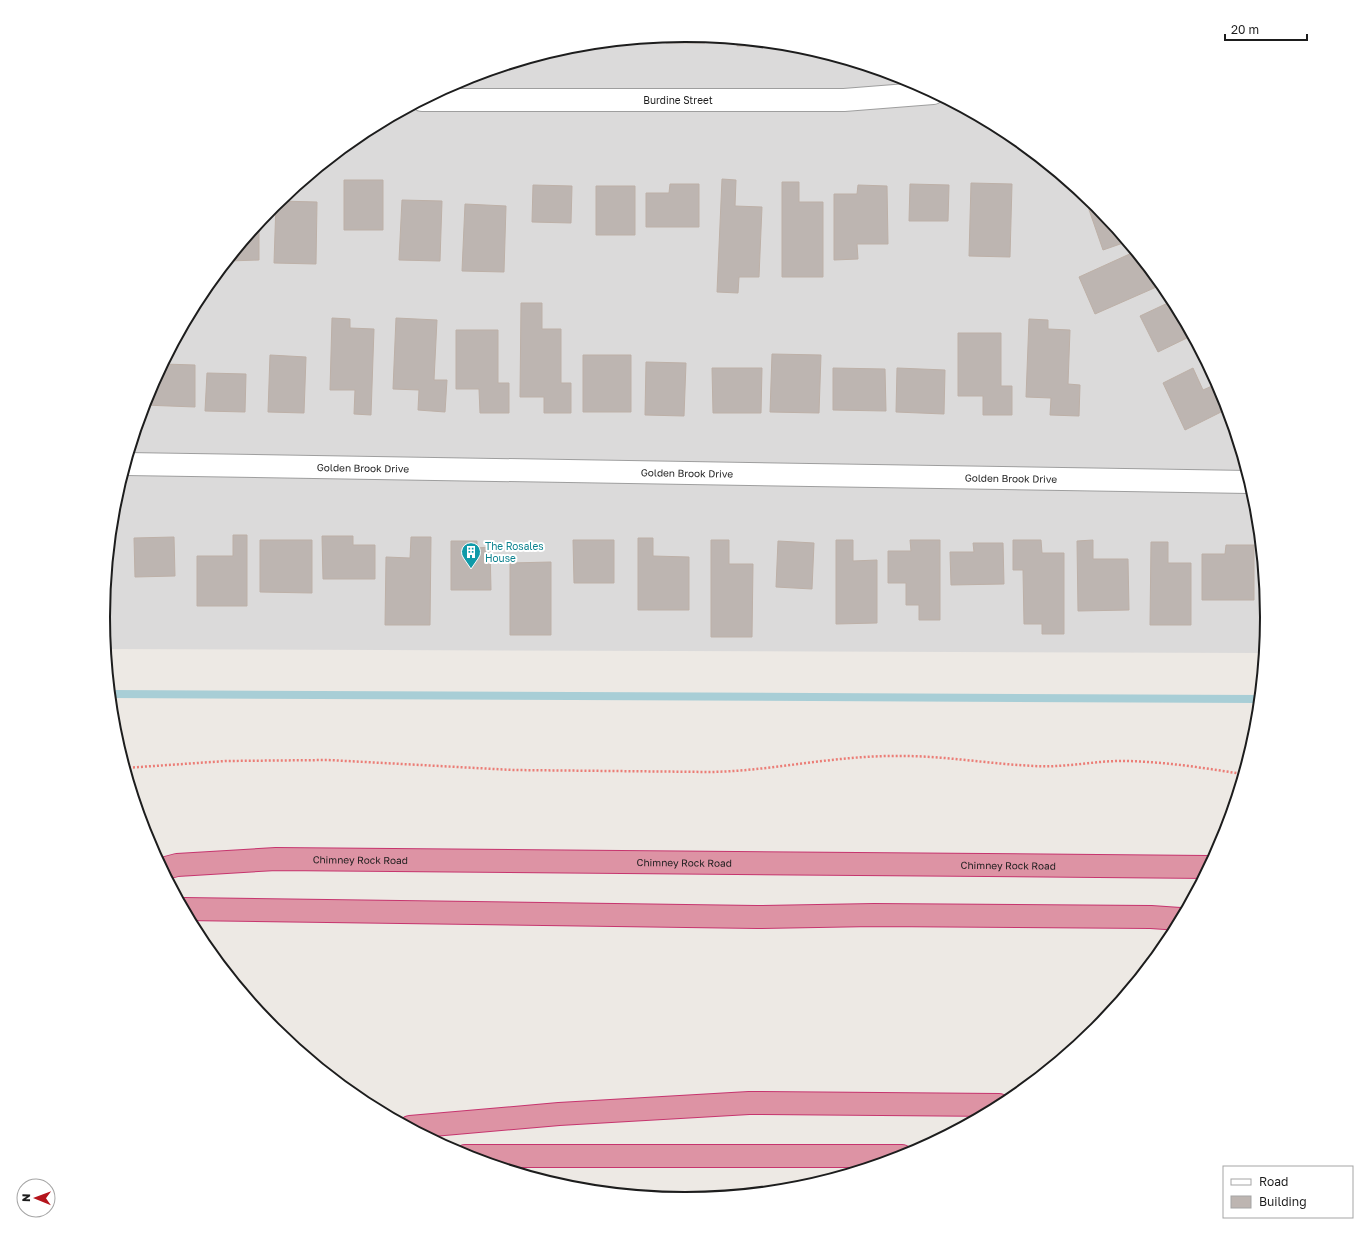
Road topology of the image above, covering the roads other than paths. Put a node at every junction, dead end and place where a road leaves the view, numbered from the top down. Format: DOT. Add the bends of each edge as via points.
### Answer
graph roads {
  1 [pos="923,94"];
  2 [pos="432,100"];
  3 [pos="130,464"];
  4 [pos="1243,482"];
  5 [pos="1202,867"];
  6 [pos="167,868"];
  7 [pos="190,909"];
  8 [pos="1174,919"];
  9 [pos="988,1105"];
  10 [pos="418,1126"];
  11 [pos="486,1156"];
  12 [pos="883,1156"];
  1 -- 2 [label="street, Burdine Street" via="844,100"];
  3 -- 4 [label="street, Golden Brook Drive"];
  5 -- 6 [label="highway, Chimney Rock Road" via="276,859"];
  7 -- 8 [label="highway" via="757,917 874,915"];
  9 -- 10 [label="highway" via="749,1104 559,1114"];
  11 -- 12 [label="highway"];
}
